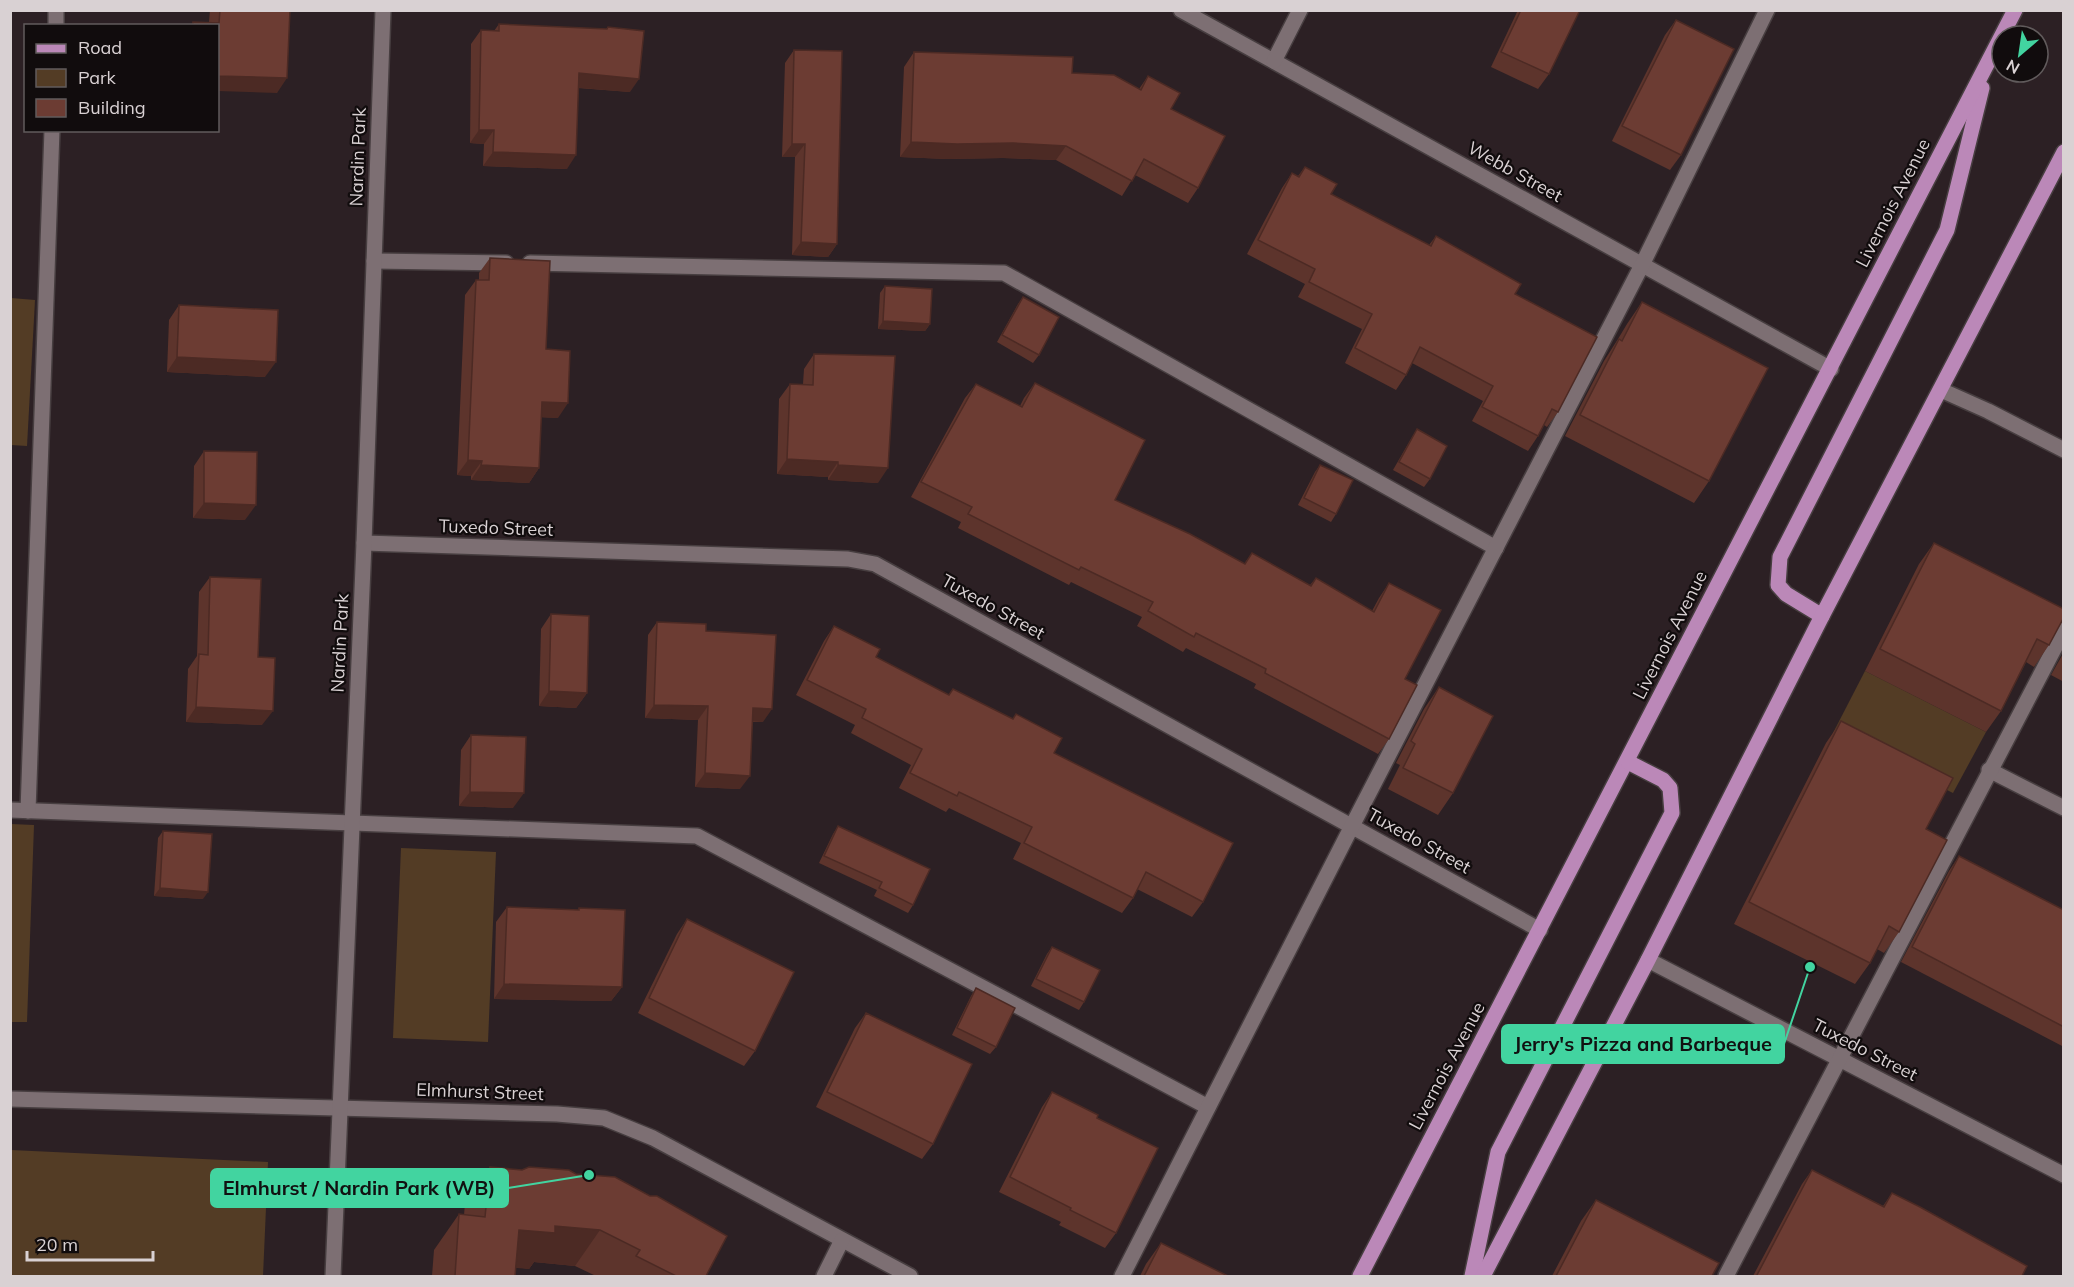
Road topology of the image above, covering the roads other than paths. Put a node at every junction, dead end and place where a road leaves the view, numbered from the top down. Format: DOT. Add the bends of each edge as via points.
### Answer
graph roads {
  1 [pos="383,10"];
  2 [pos="1181,10"];
  3 [pos="1300,10"];
  4 [pos="1767,10"];
  5 [pos="2015,10"];
  6 [pos="1274,61"];
  7 [pos="1987,64"];
  8 [pos="52,132"];
  9 [pos="2064,152"];
  10 [pos="374,261"];
  11 [pos="1642,265"];
  12 [pos="1831,369"];
  13 [pos="1941,390"];
  14 [pos="2064,450"];
  15 [pos="364,543"];
  16 [pos="1496,548"];
  17 [pos="1822,616"];
  18 [pos="2064,630"];
  19 [pos="1628,762"];
  20 [pos="1989,770"];
  21 [pos="2064,808"];
  22 [pos="10,810"];
  23 [pos="28,811"];
  24 [pos="352,824"];
  25 [pos="1352,826"];
  26 [pos="1540,930"];
  27 [pos="1648,960"];
  28 [pos="1838,1058"];
  29 [pos="10,1099"];
  30 [pos="340,1107"];
  31 [pos="1208,1107"];
  32 [pos="2064,1175"];
  33 [pos="842,1240"];
  34 [pos="333,1276"];
  35 [pos="824,1276"];
  36 [pos="910,1276"];
  37 [pos="1122,1276"];
  38 [pos="1360,1276"];
  39 [pos="1472,1276"];
  40 [pos="1483,1276"];
  41 [pos="1726,1276"];
  1 -- 10 [label="street, Nardin Park"];
  2 -- 6 [label="street, Webb Street"];
  3 -- 6 [label="street"];
  4 -- 11 [label="street"];
  5 -- 7 [label="main road, Livernois Avenue"];
  6 -- 11 [label="street, Webb Street"];
  7 -- 12 [label="main road, Livernois Avenue"];
  7 -- 17 [label="main road" via="1947,230 1780,557 1778,585"];
  8 -- 23 [label="street"];
  9 -- 13 [label="main road"];
  10 -- 15 [label="street, Nardin Park"];
  10 -- 16 [label="street" via="1004,273"];
  11 -- 12 [label="street, Webb Street"];
  11 -- 16 [label="street"];
  12 -- 19 [label="main road, Livernois Avenue"];
  13 -- 14 [label="street"];
  13 -- 17 [label="main road"];
  15 -- 24 [label="street, Nardin Park"];
  15 -- 25 [label="street, Tuxedo Street" via="848,559 875,564"];
  16 -- 25 [label="street"];
  17 -- 27 [label="main road"];
  18 -- 20 [label="street"];
  19 -- 26 [label="main road, Livernois Avenue"];
  19 -- 39 [label="main road" via="1663,780 1670,788 1672,813 1498,1152"];
  20 -- 21 [label="street"];
  20 -- 28 [label="street"];
  22 -- 23 [label="street"];
  23 -- 24 [label="street"];
  24 -- 30 [label="street, Nardin Park"];
  24 -- 31 [label="street" via="697,836"];
  25 -- 26 [label="street, Tuxedo Street"];
  25 -- 31 [label="street"];
  26 -- 38 [label="main road, Livernois Avenue"];
  27 -- 28 [label="street, Tuxedo Street"];
  27 -- 40 [label="main road"];
  28 -- 32 [label="street, Tuxedo Street"];
  28 -- 41 [label="street"];
  29 -- 30 [label="street, Elmhurst Street"];
  30 -- 33 [label="street, Elmhurst Street" via="604,1118 653,1138"];
  30 -- 34 [label="street, Nardin Park"];
  31 -- 37 [label="street"];
  33 -- 35 [label="street"];
  33 -- 36 [label="street, Elmhurst Street"];
}
